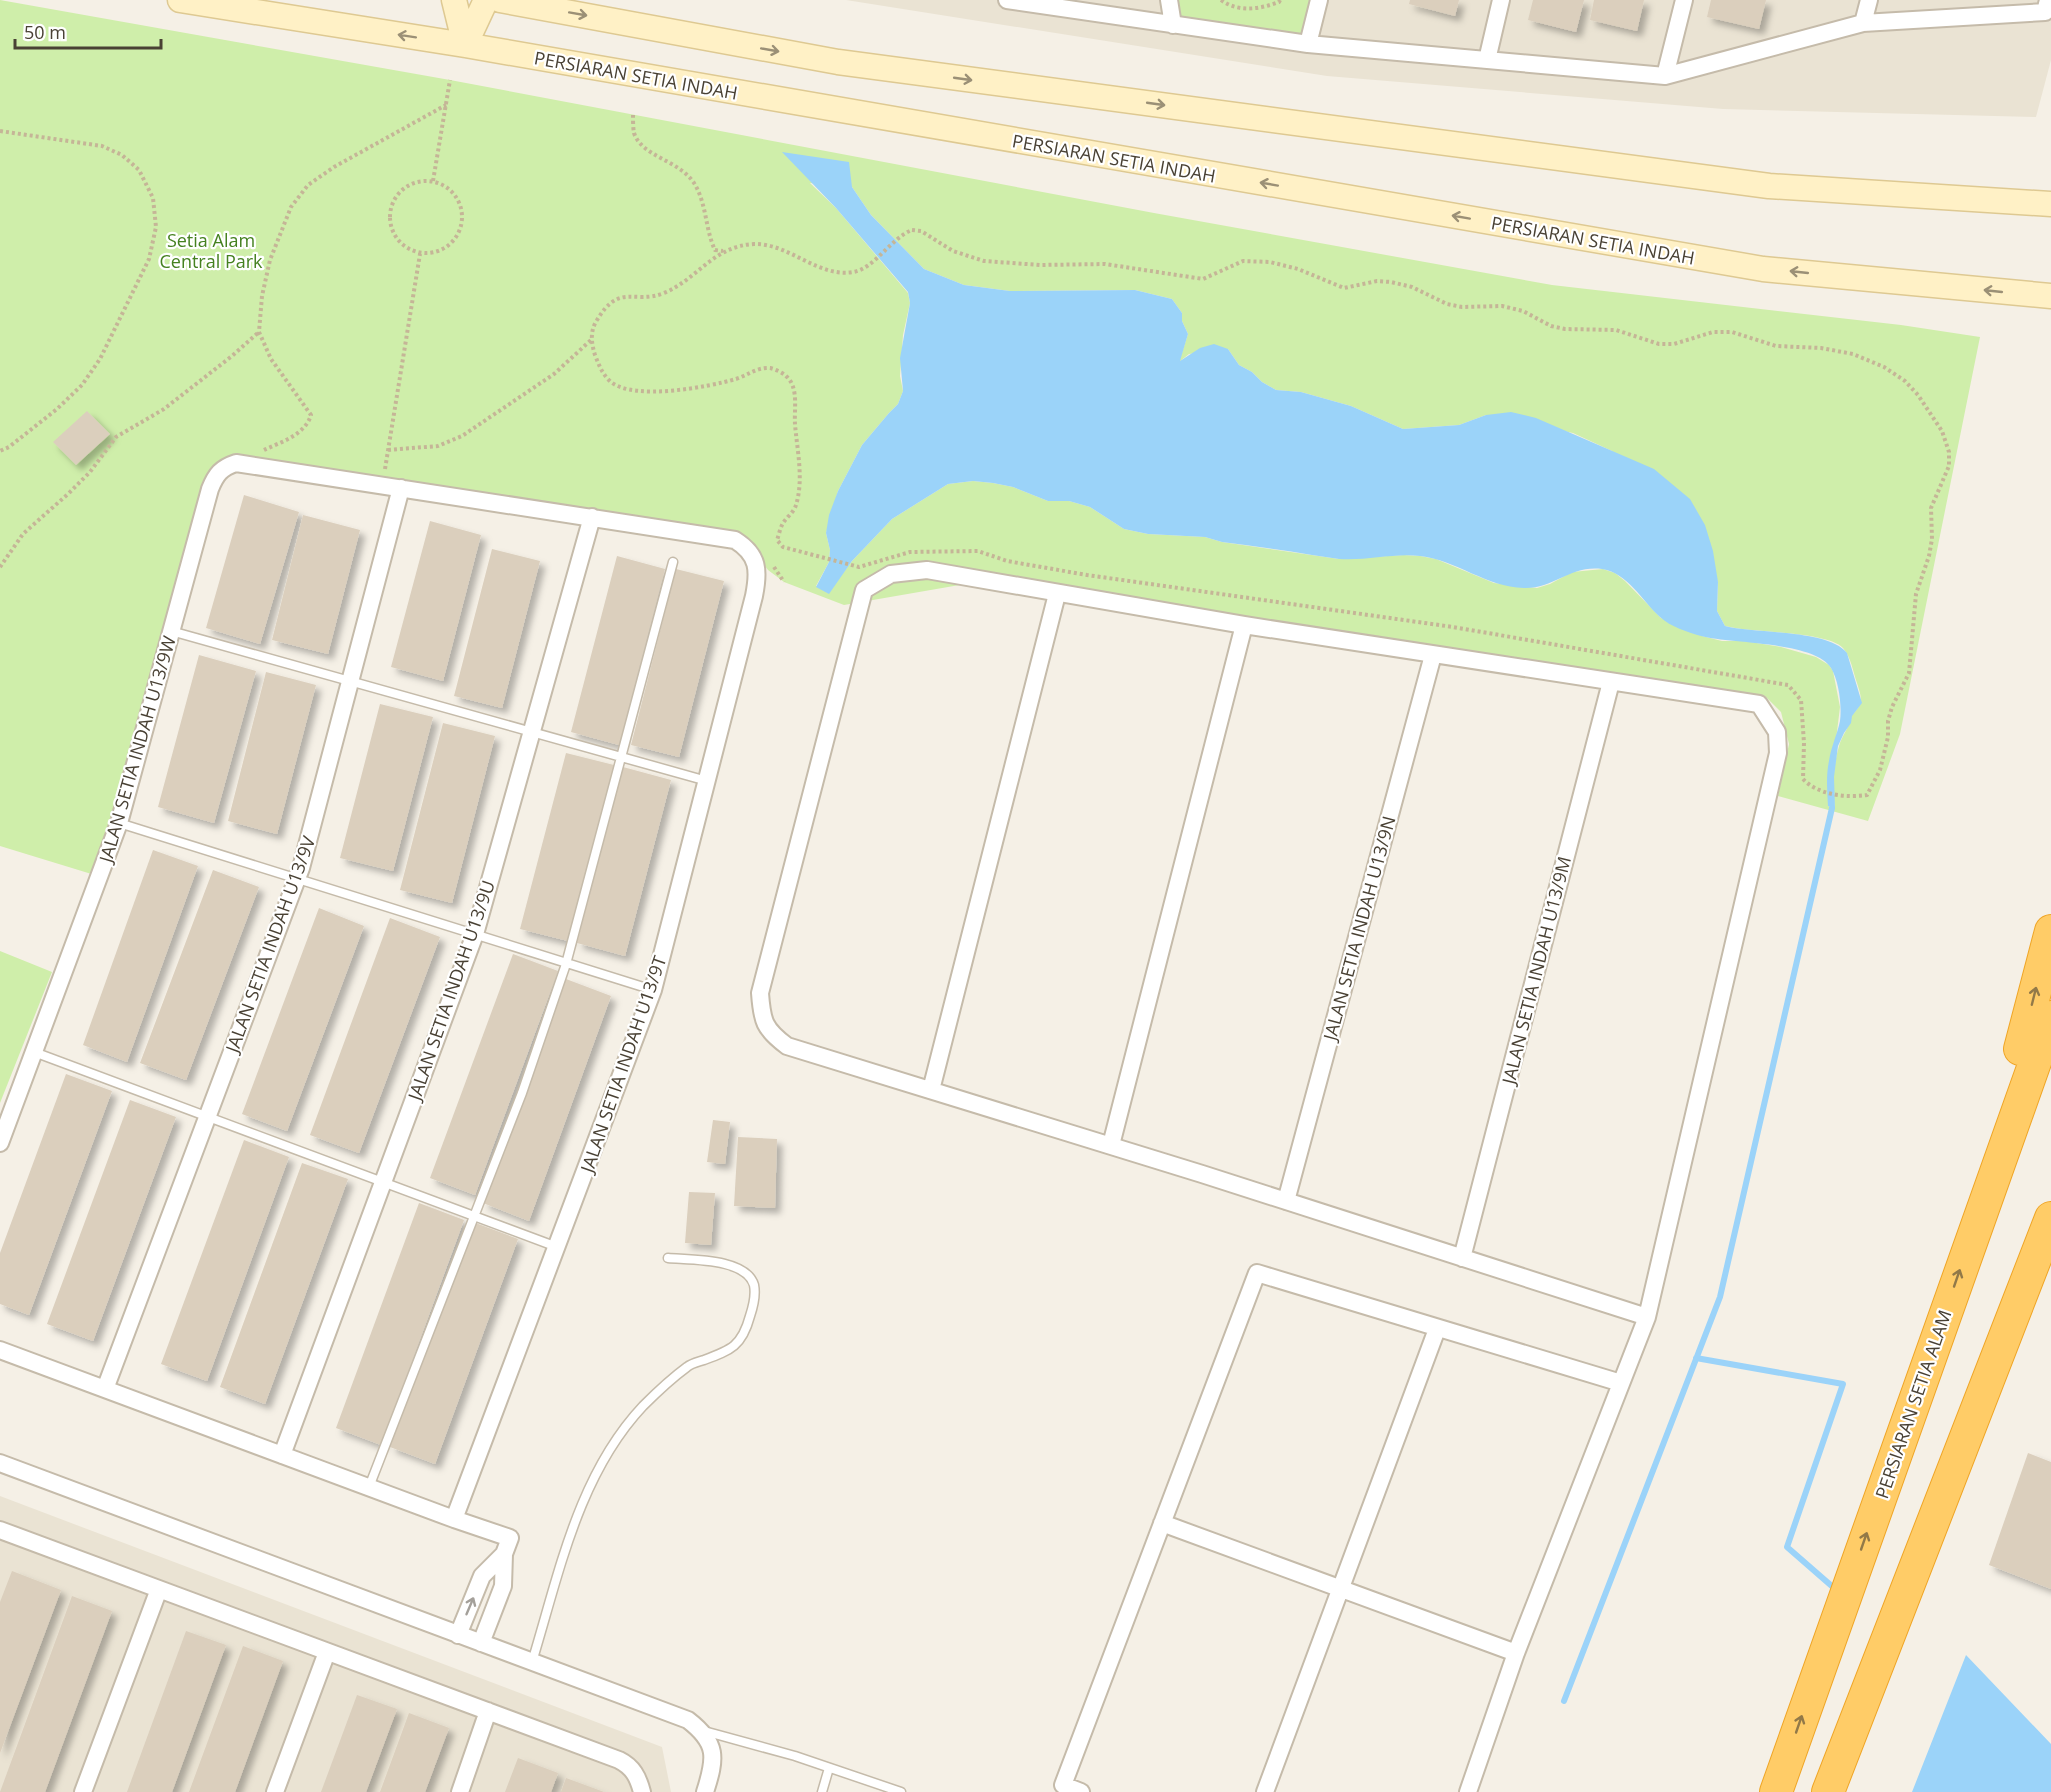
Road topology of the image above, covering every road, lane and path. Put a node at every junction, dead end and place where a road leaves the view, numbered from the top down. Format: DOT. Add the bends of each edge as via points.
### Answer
graph roads {
  1 [pos="180,0"];
  2 [pos="454,0"];
  3 [pos="486,0"];
  4 [pos="500,0"];
  5 [pos="1007,0"];
  6 [pos="1169,0"];
  7 [pos="1221,0"];
  8 [pos="1280,0"];
  9 [pos="1318,0"];
  10 [pos="1501,0"];
  11 [pos="1684,0"];
  12 [pos="1869,0"];
  13 [pos="542,5"];
  14 [pos="2046,6"];
  15 [pos="1863,23"];
  16 [pos="1173,25"];
  17 [pos="1308,44"];
  18 [pos="465,45"];
  19 [pos="1487,60"];
  20 [pos="1665,76"];
  21 [pos="450,80"];
  22 [pos="446,105"];
  23 [pos="633,115"];
  24 [pos="0,131"];
  25 [pos="433,181"];
  26 [pos="2051,204"];
  27 [pos="724,252"];
  28 [pos="420,254"];
  29 [pos="2051,296"];
  30 [pos="259,332"];
  31 [pos="591,340"];
  32 [pos="388,450"];
  33 [pos="0,451"];
  34 [pos="255,454"];
  35 [pos="236,463"];
  36 [pos="382,486"];
  37 [pos="401,488"];
  38 [pos="592,517"];
  39 [pos="673,562"];
  40 [pos="0,567"];
  41 [pos="1057,594"];
  42 [pos="1244,625"];
  43 [pos="171,631"];
  44 [pos="1433,655"];
  45 [pos="350,681"];
  46 [pos="1611,682"];
  47 [pos="532,732"];
  48 [pos="621,757"];
  49 [pos="708,781"];
  50 [pos="119,823"];
  51 [pos="297,879"];
  52 [pos="2051,931"];
  53 [pos="475,934"];
  54 [pos="566,964"];
  55 [pos="653,990"];
  56 [pos="2051,1017"];
  57 [pos="34,1052"];
  58 [pos="931,1090"];
  59 [pos="207,1117"];
  60 [pos="0,1143"];
  61 [pos="1111,1145"];
  62 [pos="383,1182"];
  63 [pos="1286,1201"];
  64 [pos="474,1216"];
  65 [pos="2051,1218"];
  66 [pos="1972,1236"];
  67 [pos="557,1247"];
  68 [pos="2051,1254"];
  69 [pos="668,1258"];
  70 [pos="1462,1258"];
  71 [pos="1647,1317"];
  72 [pos="1437,1329"];
  73 [pos="0,1350"];
  74 [pos="1621,1383"];
  75 [pos="105,1389"];
  76 [pos="282,1455"];
  77 [pos="0,1463"];
  78 [pos="369,1487"];
  79 [pos="454,1519"];
  80 [pos="1162,1523"];
  81 [pos="0,1530"];
  82 [pos="504,1554"];
  83 [pos="1340,1588"];
  84 [pos="159,1589"];
  85 [pos="458,1635"];
  86 [pos="481,1643"];
  87 [pos="327,1653"];
  88 [pos="1516,1653"];
  89 [pos="532,1662"];
  90 [pos="488,1711"];
  91 [pos="703,1731"];
  92 [pos="829,1768"];
  93 [pos="83,1792"];
  94 [pos="275,1792"];
  95 [pos="460,1792"];
  96 [pos="642,1792"];
  97 [pos="705,1792"];
  98 [pos="822,1792"];
  99 [pos="901,1792"];
  100 [pos="1081,1792"];
  101 [pos="1265,1792"];
  102 [pos="1468,1792"];
  103 [pos="1776,1792"];
  104 [pos="1828,1792"];
  105 [pos="1845,1792"];
  18 -- 1 [label="street, PERSIARAN SETIA INDAH, one-way"];
  2 -- 18 [label="street"];
  3 -- 18 [label="street"];
  4 -- 13 [label="street"];
  5 -- 16 [label="street"];
  6 -- 16 [label="street"];
  7 -- 8 [label="path" via="1230,6 1258,9"];
  9 -- 17 [label="street"];
  10 -- 19 [label="street"];
  11 -- 20 [label="street"];
  12 -- 15 [label="street"];
  13 -- 26 [label="street, one-way" via="838,62 1769,186"];
  14 -- 15 [label="street"];
  15 -- 20 [label="street"];
  16 -- 17 [label="street"];
  17 -- 19 [label="street"];
  29 -- 18 [label="street, PERSIARAN SETIA INDAH, one-way" via="1763,268"];
  19 -- 20 [label="street"];
  21 -- 22 [label="path"];
  22 -- 25 [label="path"];
  22 -- 30 [label="path" via="308,185 291,207 270,260"];
  23 -- 27 [label="path" via="640,145 693,182 701,197 710,240 715,250"];
  24 -- 33 [label="path" via="102,146 122,155 139,170 153,198 156,227 149,259 100,359 82,385 57,409"];
  25 -- 28 [label="path" via="450,189 460,204 462,223 454,240 439,252"];
  25 -- 28 [label="path" via="414,182 398,193 389,210 391,230 402,246"];
  27 -- 31 [label="path" via="661,294 613,300 593,327"];
  27 -- 31 [label="path" via="755,244 843,274 857,272 903,233 912,230 921,231 953,251 984,261 1105,264 1203,279 1243,261 1270,262 1344,288 1391,282 1412,287 1447,304 1502,306 1565,329 1616,330 1659,344 1674,344 1713,332 1732,332 1776,346 1853,354 1884,367 1905,381 1942,431 1949,466 1931,508 1932,539 1916,594 1909,673 1892,707 1880,770 1868,795 1850,798 1811,787 1803,778 1801,700 1788,685 1453,627 1087,575 1007,561 978,551 910,552 859,567 783,548 777,540 782,524 795,508 799,491 795,395 788,377 772,368 757,369 710,386 658,391 629,388 612,383 600,369"];
  28 -- 32 [label="path"];
  30 -- 34 [label="path" via="272,359 311,415 309,423 297,434"];
  30 -- 40 [label="path" via="164,409 116,437 69,494 23,534"];
  31 -- 32 [label="path" via="554,374 462,436 438,446"];
  32 -- 36 [label="path"];
  35 -- 36 [label="street, JALAN SETIA INDAH U13/9T"];
  35 -- 43 [label="street, JALAN SETIA INDAH U13/9W" via="223,468 210,489"];
  36 -- 37 [label="street, JALAN SETIA INDAH U13/9T"];
  37 -- 38 [label="street, JALAN SETIA INDAH U13/9T"];
  37 -- 45 [label="street, JALAN SETIA INDAH U13/9V"];
  38 -- 47 [label="street, JALAN SETIA INDAH U13/9U"];
  38 -- 49 [label="street, JALAN SETIA INDAH U13/9T" via="735,540 748,548 754,559 758,576 754,596"];
  39 -- 48 [label="lane"];
  41 -- 42 [label="street"];
  41 -- 58 [label="street"];
  41 -- 58 [label="street" via="927,570 891,574 864,590 760,993 761,1014 771,1034 787,1046"];
  42 -- 44 [label="street"];
  42 -- 61 [label="street"];
  43 -- 45 [label="lane"];
  43 -- 50 [label="street, JALAN SETIA INDAH U13/9W"];
  44 -- 46 [label="street"];
  44 -- 63 [label="street, JALAN SETIA INDAH U13/9N"];
  45 -- 47 [label="lane"];
  45 -- 51 [label="street, JALAN SETIA INDAH U13/9V"];
  46 -- 70 [label="street, JALAN SETIA INDAH U13/9M"];
  46 -- 71 [label="street" via="1759,704 1777,732 1778,753"];
  47 -- 48 [label="lane"];
  47 -- 53 [label="street, JALAN SETIA INDAH U13/9U"];
  48 -- 49 [label="lane"];
  48 -- 54 [label="lane"];
  49 -- 55 [label="street, JALAN SETIA INDAH U13/9T"];
  50 -- 51 [label="lane"];
  50 -- 57 [label="street, JALAN SETIA INDAH U13/9W"];
  51 -- 53 [label="lane"];
  51 -- 59 [label="street, JALAN SETIA INDAH U13/9V"];
  66 -- 52 [label="highway, one-way"];
  53 -- 54 [label="lane"];
  53 -- 62 [label="street, JALAN SETIA INDAH U13/9U"];
  54 -- 55 [label="lane"];
  54 -- 64 [label="lane"];
  55 -- 67 [label="street, JALAN SETIA INDAH U13/9T"];
  56 -- 66 [label="highway, PERSIARAN SETIA ALAM"];
  57 -- 59 [label="lane"];
  57 -- 60 [label="street, JALAN SETIA INDAH U13/9W"];
  58 -- 61 [label="street"];
  59 -- 62 [label="lane"];
  59 -- 75 [label="street, JALAN SETIA INDAH U13/9V"];
  61 -- 63 [label="street"];
  62 -- 64 [label="lane"];
  62 -- 76 [label="street, JALAN SETIA INDAH U13/9U"];
  63 -- 70 [label="street"];
  64 -- 67 [label="lane"];
  64 -- 78 [label="lane"];
  65 -- 104 [label="highway"];
  103 -- 66 [label="highway, PERSIARAN SETIA ALAM, one-way"];
  67 -- 79 [label="street, JALAN SETIA INDAH U13/9T"];
  68 -- 105 [label="highway"];
  69 -- 89 [label="lane" via="720,1263 749,1275 754,1287 747,1327 738,1344 682,1371 642,1407 609,1451 585,1496"];
  70 -- 71 [label="street"];
  71 -- 74 [label="street"];
  72 -- 74 [label="street"];
  72 -- 80 [label="street" via="1257,1273"];
  72 -- 83 [label="street"];
  73 -- 75 [label="street"];
  74 -- 88 [label="street"];
  75 -- 76 [label="street"];
  76 -- 78 [label="street"];
  77 -- 85 [label="street"];
  78 -- 79 [label="street"];
  79 -- 82 [label="street" via="510,1538"];
  80 -- 83 [label="street"];
  80 -- 100 [label="street" via="1063,1785"];
  81 -- 84 [label="street"];
  85 -- 82 [label="street, one-way" via="482,1576"];
  82 -- 86 [label="street" via="503,1586"];
  83 -- 88 [label="street"];
  83 -- 101 [label="street"];
  84 -- 87 [label="street"];
  84 -- 93 [label="street"];
  85 -- 86 [label="street"];
  86 -- 89 [label="street"];
  87 -- 90 [label="street"];
  87 -- 94 [label="street"];
  88 -- 102 [label="street"];
  89 -- 91 [label="street" via="688,1720"];
  90 -- 95 [label="street"];
  90 -- 96 [label="street" via="629,1765"];
  91 -- 92 [label="lane"];
  91 -- 97 [label="street" via="712,1749 712,1771"];
  92 -- 98 [label="lane"];
  92 -- 99 [label="lane"];
}
